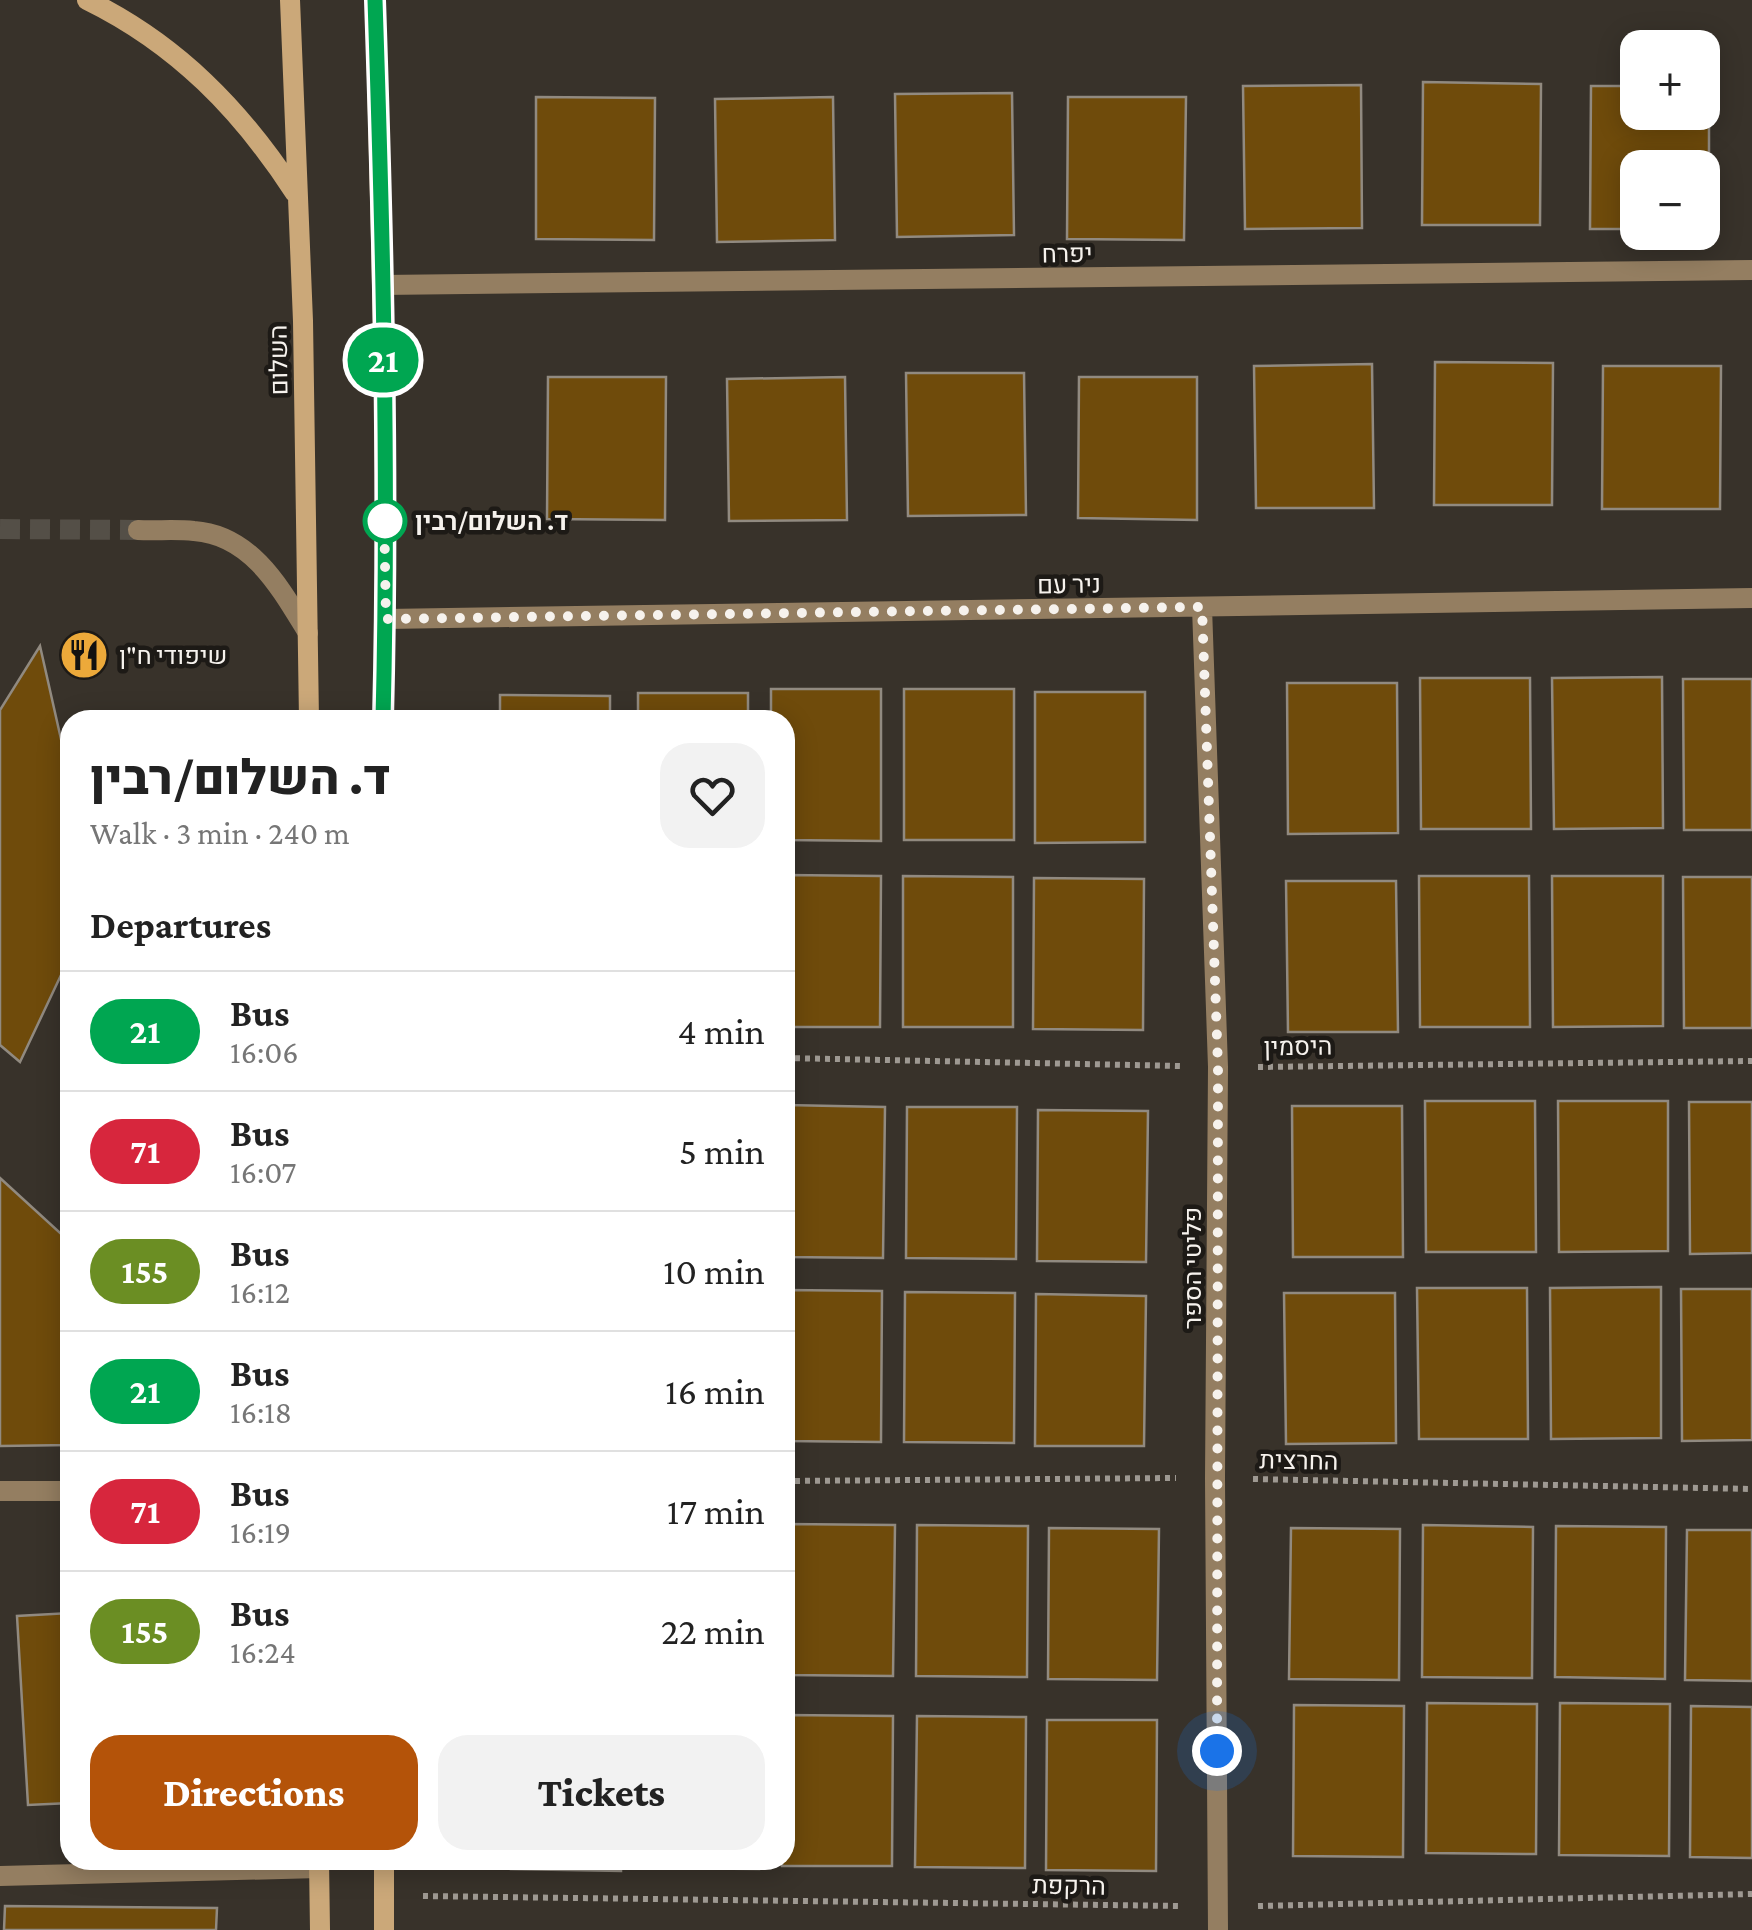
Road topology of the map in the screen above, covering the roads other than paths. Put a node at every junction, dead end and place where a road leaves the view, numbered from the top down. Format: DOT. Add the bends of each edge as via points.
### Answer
graph roads {
  1 [pos="88,0"];
  2 [pos="290,0"];
  3 [pos="375,0"];
  4 [pos="297,196"];
  5 [pos="1752,270"];
  6 [pos="382,286"];
  7 [pos="138,530"];
  8 [pos="1752,598"];
  9 [pos="1202,607"];
  10 [pos="386,619"];
  11 [pos="308,633"];
  12 [pos="309,710"];
  13 [pos="383,710"];
  14 [pos="0,1491"];
  15 [pos="60,1491"];
  16 [pos="160,1870"];
  17 [pos="320,1870"];
  18 [pos="384,1870"];
  19 [pos="0,1876"];
  20 [pos="320,1930"];
  21 [pos="384,1930"];
  22 [pos="1218,1930"];
  1 -- 4 [label="main road" via="164,44 209,83"];
  2 -- 4 [label="main road, השלום"];
  3 -- 6 [label="main road"];
  4 -- 11 [label="main road, השלום"];
  5 -- 6 [label="street, יפרח"];
  6 -- 10 [label="main road"];
  7 -- 11 [label="street" via="197,531 235,543 266,569"];
  8 -- 9 [label="street, ניר עם"];
  9 -- 10 [label="street, ניר עם"];
  9 -- 22 [label="street, פליטי הספר" via="1218,1067"];
  10 -- 13 [label="main road"];
  11 -- 12 [label="main road, השלום"];
  14 -- 15 [label="street"];
  16 -- 19 [label="street"];
  17 -- 20 [label="main road"];
  18 -- 21 [label="main road"];
}
